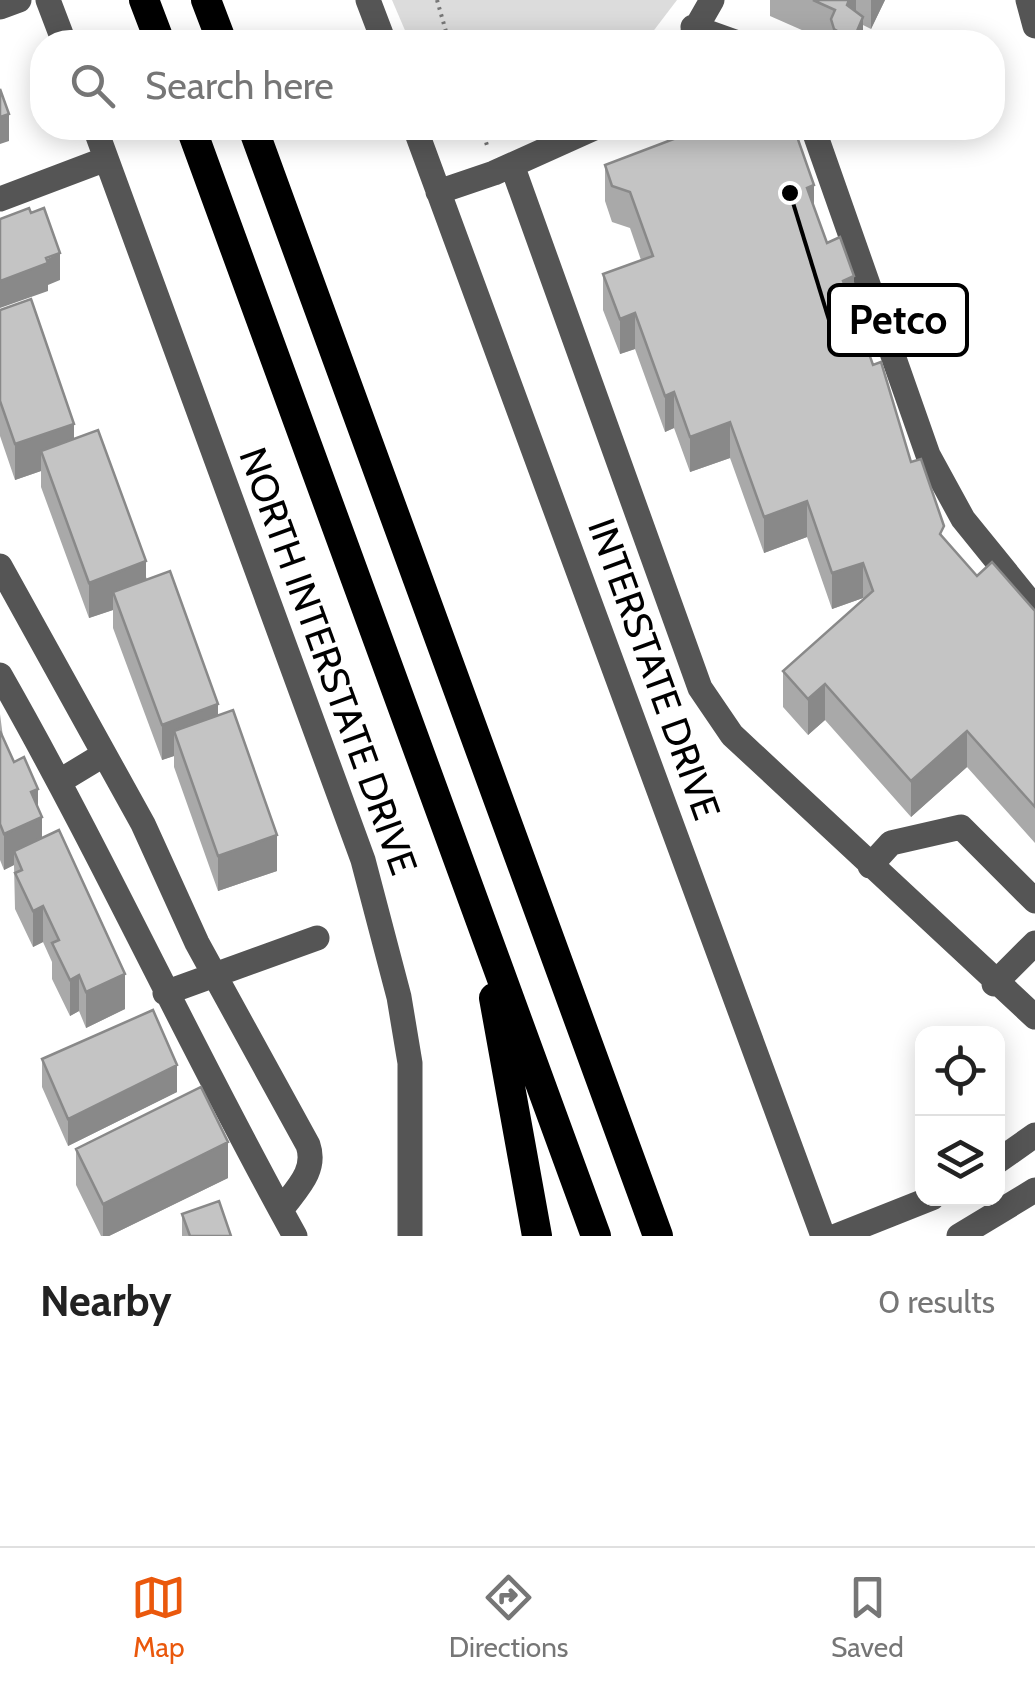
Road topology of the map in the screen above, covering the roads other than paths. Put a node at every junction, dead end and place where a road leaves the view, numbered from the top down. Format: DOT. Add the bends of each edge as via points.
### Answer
graph roads {
  1 [pos="20,0"];
  2 [pos="48,0"];
  3 [pos="144,0"];
  4 [pos="206,0"];
  5 [pos="368,0"];
  6 [pos="712,0"];
  7 [pos="1028,0"];
  8 [pos="0,7"];
  9 [pos="1035,26"];
  10 [pos="59,30"];
  11 [pos="155,30"];
  12 [pos="217,30"];
  13 [pos="379,30"];
  14 [pos="693,30"];
  15 [pos="99,140"];
  16 [pos="195,140"];
  17 [pos="257,140"];
  18 [pos="419,140"];
  19 [pos="567,140"];
  20 [pos="817,140"];
  21 [pos="106,158"];
  22 [pos="512,165"];
  23 [pos="438,192"];
  24 [pos="0,199"];
  25 [pos="0,566"];
  26 [pos="1035,608"];
  27 [pos="0,675"];
  28 [pos="103,756"];
  29 [pos="60,781"];
  30 [pos="870,866"];
  31 [pos="1035,901"];
  32 [pos="479,916"];
  33 [pos="317,938"];
  34 [pos="1035,943"];
  35 [pos="214,974"];
  36 [pos="994,984"];
  37 [pos="166,993"];
  38 [pos="1035,1017"];
  39 [pos="1035,1135"];
  40 [pos="1005,1156"];
  41 [pos="1031,1200"];
  42 [pos="915,1205"];
  43 [pos="281,1210"];
  44 [pos="295,1236"];
  45 [pos="410,1236"];
  46 [pos="537,1236"];
  47 [pos="596,1236"];
  48 [pos="658,1236"];
  49 [pos="823,1236"];
  50 [pos="836,1236"];
  51 [pos="959,1236"];
  1 -- 8 [label="street"];
  2 -- 10 [label="street"];
  3 -- 11 [label="highway"];
  4 -- 12 [label="highway"];
  5 -- 13 [label="street"];
  6 -- 14 [label="street"];
  7 -- 9 [label="street"];
  15 -- 21 [label="street, NORTH INTERSTATE DRIVE"];
  16 -- 32 [label="highway"];
  17 -- 48 [label="highway"];
  18 -- 23 [label="street, INTERSTATE DRIVE"];
  19 -- 22 [label="street"];
  20 -- 26 [label="street" via="928,455 963,519"];
  21 -- 24 [label="street"];
  21 -- 45 [label="street, NORTH INTERSTATE DRIVE" via="384,932 410,1063"];
  22 -- 23 [label="street"];
  22 -- 30 [label="street" via="700,688 732,734"];
  23 -- 49 [label="street, INTERSTATE DRIVE"];
  25 -- 28 [label="street"];
  27 -- 29 [label="street"];
  28 -- 29 [label="street"];
  28 -- 35 [label="street"];
  29 -- 37 [label="street"];
  30 -- 31 [label="street" via="891,843 961,827"];
  30 -- 36 [label="street"];
  32 -- 46 [label="highway"];
  32 -- 47 [label="highway"];
  33 -- 35 [label="street"];
  34 -- 36 [label="street"];
  35 -- 37 [label="street"];
  35 -- 43 [label="street" via="313,1160"];
  36 -- 38 [label="street"];
  37 -- 43 [label="street"];
  39 -- 40 [label="street"];
  41 -- 51 [label="street"];
  42 -- 50 [label="street"];
  43 -- 44 [label="street"];
}
